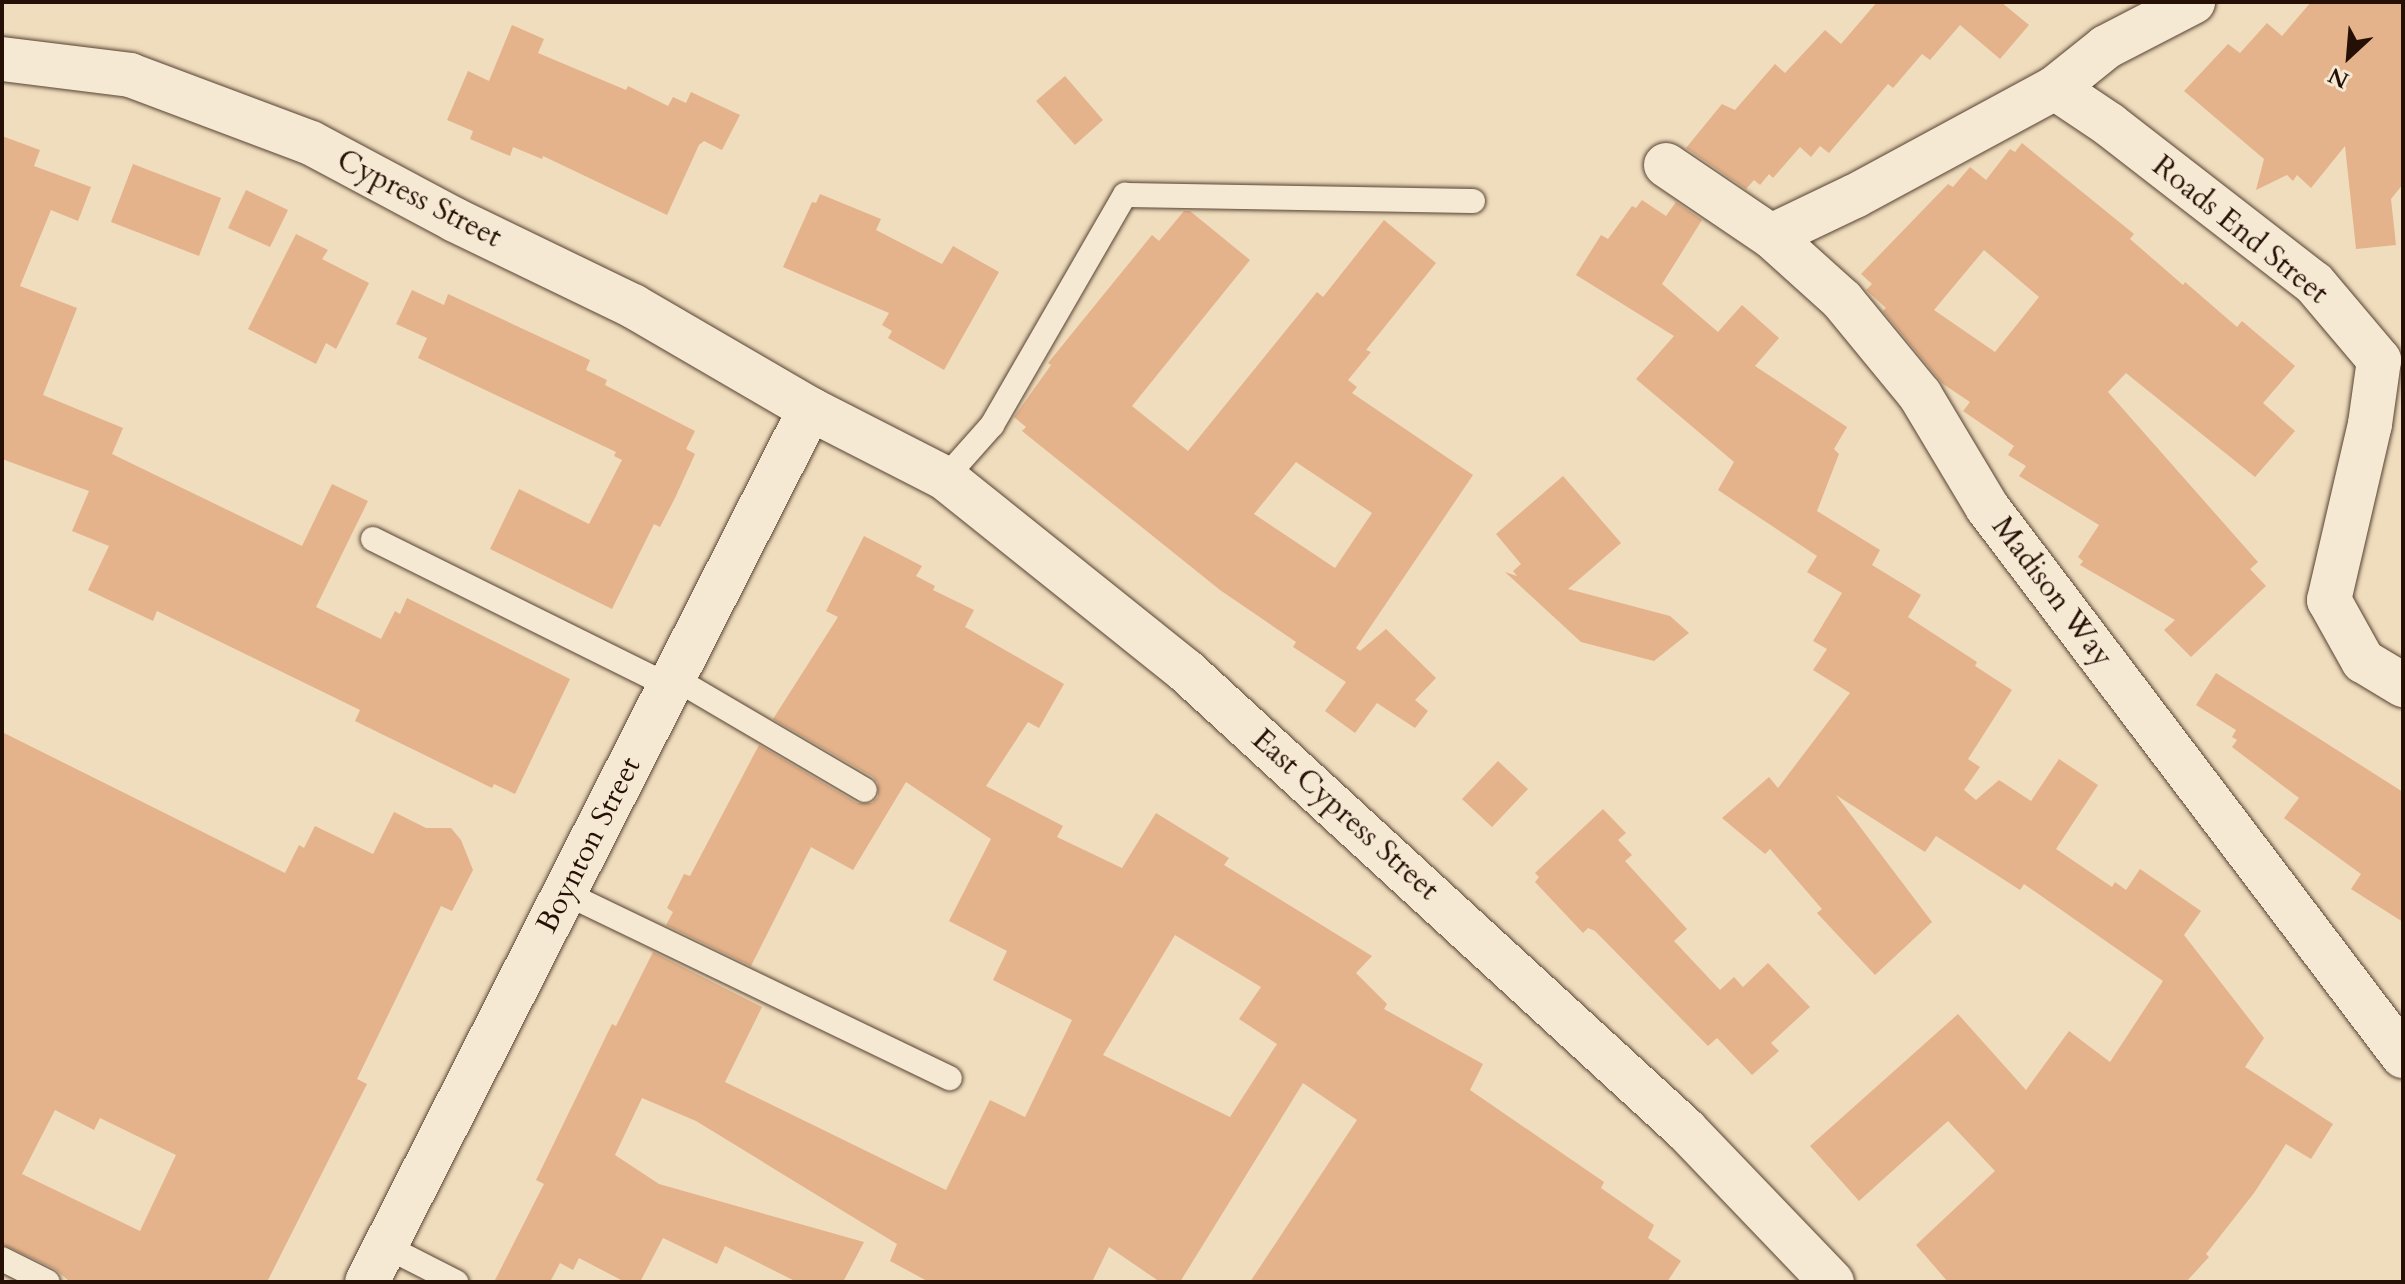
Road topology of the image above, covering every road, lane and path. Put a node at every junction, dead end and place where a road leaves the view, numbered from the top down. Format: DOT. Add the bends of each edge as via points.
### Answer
graph roads {
  1 [pos="2193,2"];
  2 [pos="2,59"];
  3 [pos="2055,88"];
  4 [pos="1666,165"];
  5 [pos="1473,201"];
  6 [pos="1771,236"];
  7 [pos="810,409"];
  8 [pos="945,478"];
  9 [pos="373,539"];
  10 [pos="672,682"];
  11 [pos="2403,685"];
  12 [pos="865,790"];
  13 [pos="565,893"];
  14 [pos="2403,1056"];
  15 [pos="950,1078"];
  16 [pos="2,1259"];
  17 [pos="376,1264"];
  18 [pos="48,1282"];
  19 [pos="456,1282"];
  20 [pos="1832,1282"];
  1 -- 3 [label="street" via="2106,47"];
  2 -- 7 [label="street, Cypress Street" via="130,75 311,143 633,306"];
  3 -- 6 [label="street"];
  3 -- 11 [label="street, Roads End Street" via="2314,283 2379,360 2370,424 2329,600 2363,661"];
  4 -- 6 [label="street, Madison Way"];
  5 -- 8 [label="lane" via="1125,195 992,425"];
  6 -- 14 [label="street, Madison Way" via="1842,300 1920,395 1987,507"];
  7 -- 8 [label="street, East Cypress Street"];
  7 -- 10 [label="street, Boynton Street"];
  8 -- 20 [label="street, East Cypress Street" via="1209,692 1686,1130"];
  9 -- 10 [label="lane"];
  10 -- 12 [label="lane"];
  10 -- 13 [label="street, Boynton Street"];
  13 -- 15 [label="lane"];
  13 -- 17 [label="street, Boynton Street"];
  16 -- 18 [label="lane"];
  17 -- 19 [label="lane"];
}
